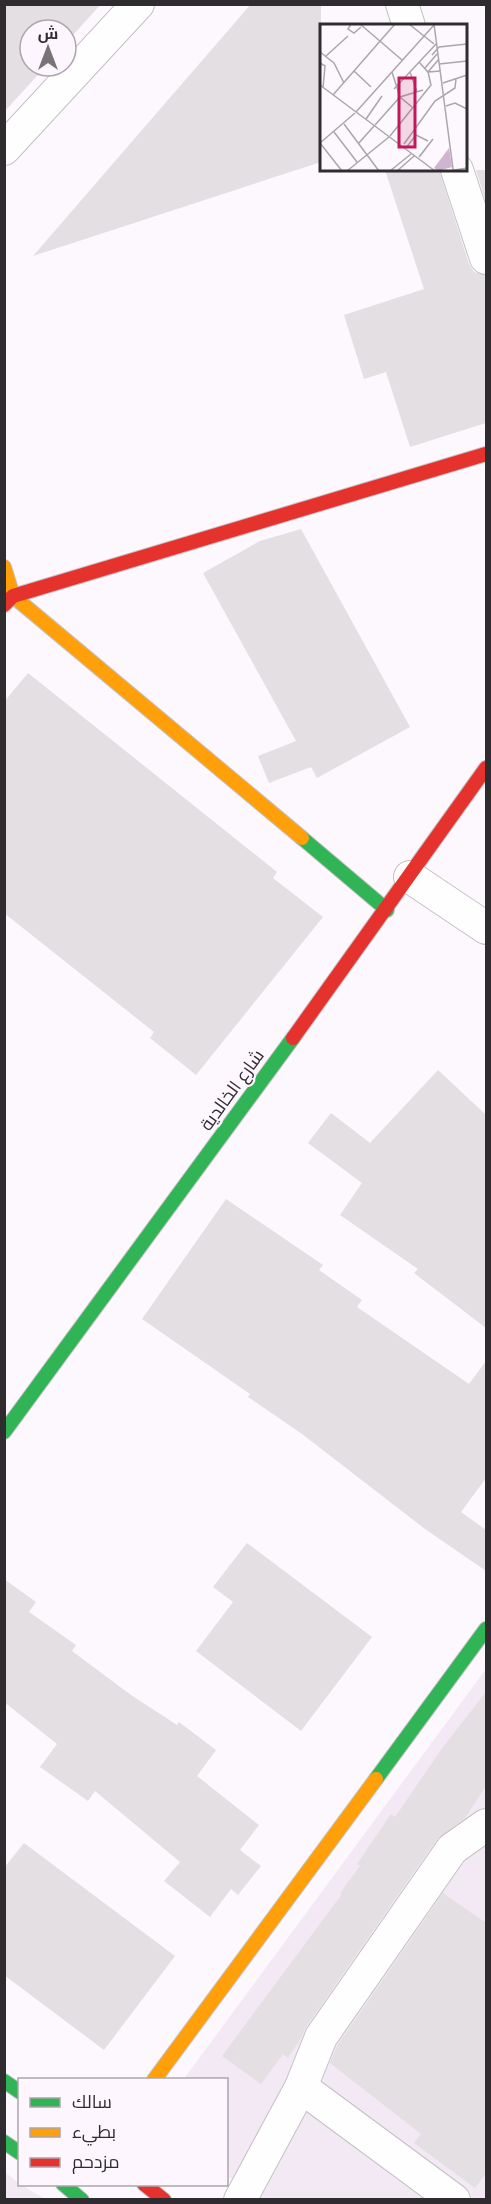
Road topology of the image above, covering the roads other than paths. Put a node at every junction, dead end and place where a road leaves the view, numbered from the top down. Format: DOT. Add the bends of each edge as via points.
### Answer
graph roads {
  1 [pos="138,4"];
  2 [pos="402,4"];
  3 [pos="408,24"];
  4 [pos="4,149"];
  5 [pos="457,171"];
  6 [pos="486,258"];
  7 [pos="486,454"];
  8 [pos="4,567"];
  9 [pos="9,601"];
  10 [pos="486,768"];
  11 [pos="410,877"];
  12 [pos="387,910"];
  13 [pos="486,928"];
  14 [pos="4,1432"];
  15 [pos="486,1629"];
  16 [pos="486,1825"];
  17 [pos="155,2078"];
  18 [pos="4,2081"];
  19 [pos="302,2087"];
  20 [pos="18,2091"];
  21 [pos="4,2142"];
  22 [pos="18,2152"];
  23 [pos="66,2186"];
  24 [pos="147,2186"];
  25 [pos="82,2199"];
  26 [pos="164,2199"];
  27 [pos="240,2199"];
  28 [pos="454,2199"];
  1 -- 4 [label="street"];
  2 -- 3 [label="street"];
  5 -- 6 [label="street"];
  7 -- 9 [label="street"];
  8 -- 9 [label="street"];
  9 -- 12 [label="street"];
  10 -- 11 [label="street, شارع الخالدية"];
  11 -- 12 [label="street, شارع الخالدية"];
  11 -- 13 [label="street"];
  12 -- 14 [label="street, شارع الخالدية"];
  15 -- 17 [label="street"];
  16 -- 19 [label="street" via="452,1850 321,2037"];
  18 -- 20 [label="street"];
  19 -- 27 [label="street"];
  19 -- 28 [label="street"];
  21 -- 22 [label="street"];
  23 -- 25 [label="street"];
  24 -- 26 [label="street"];
}
